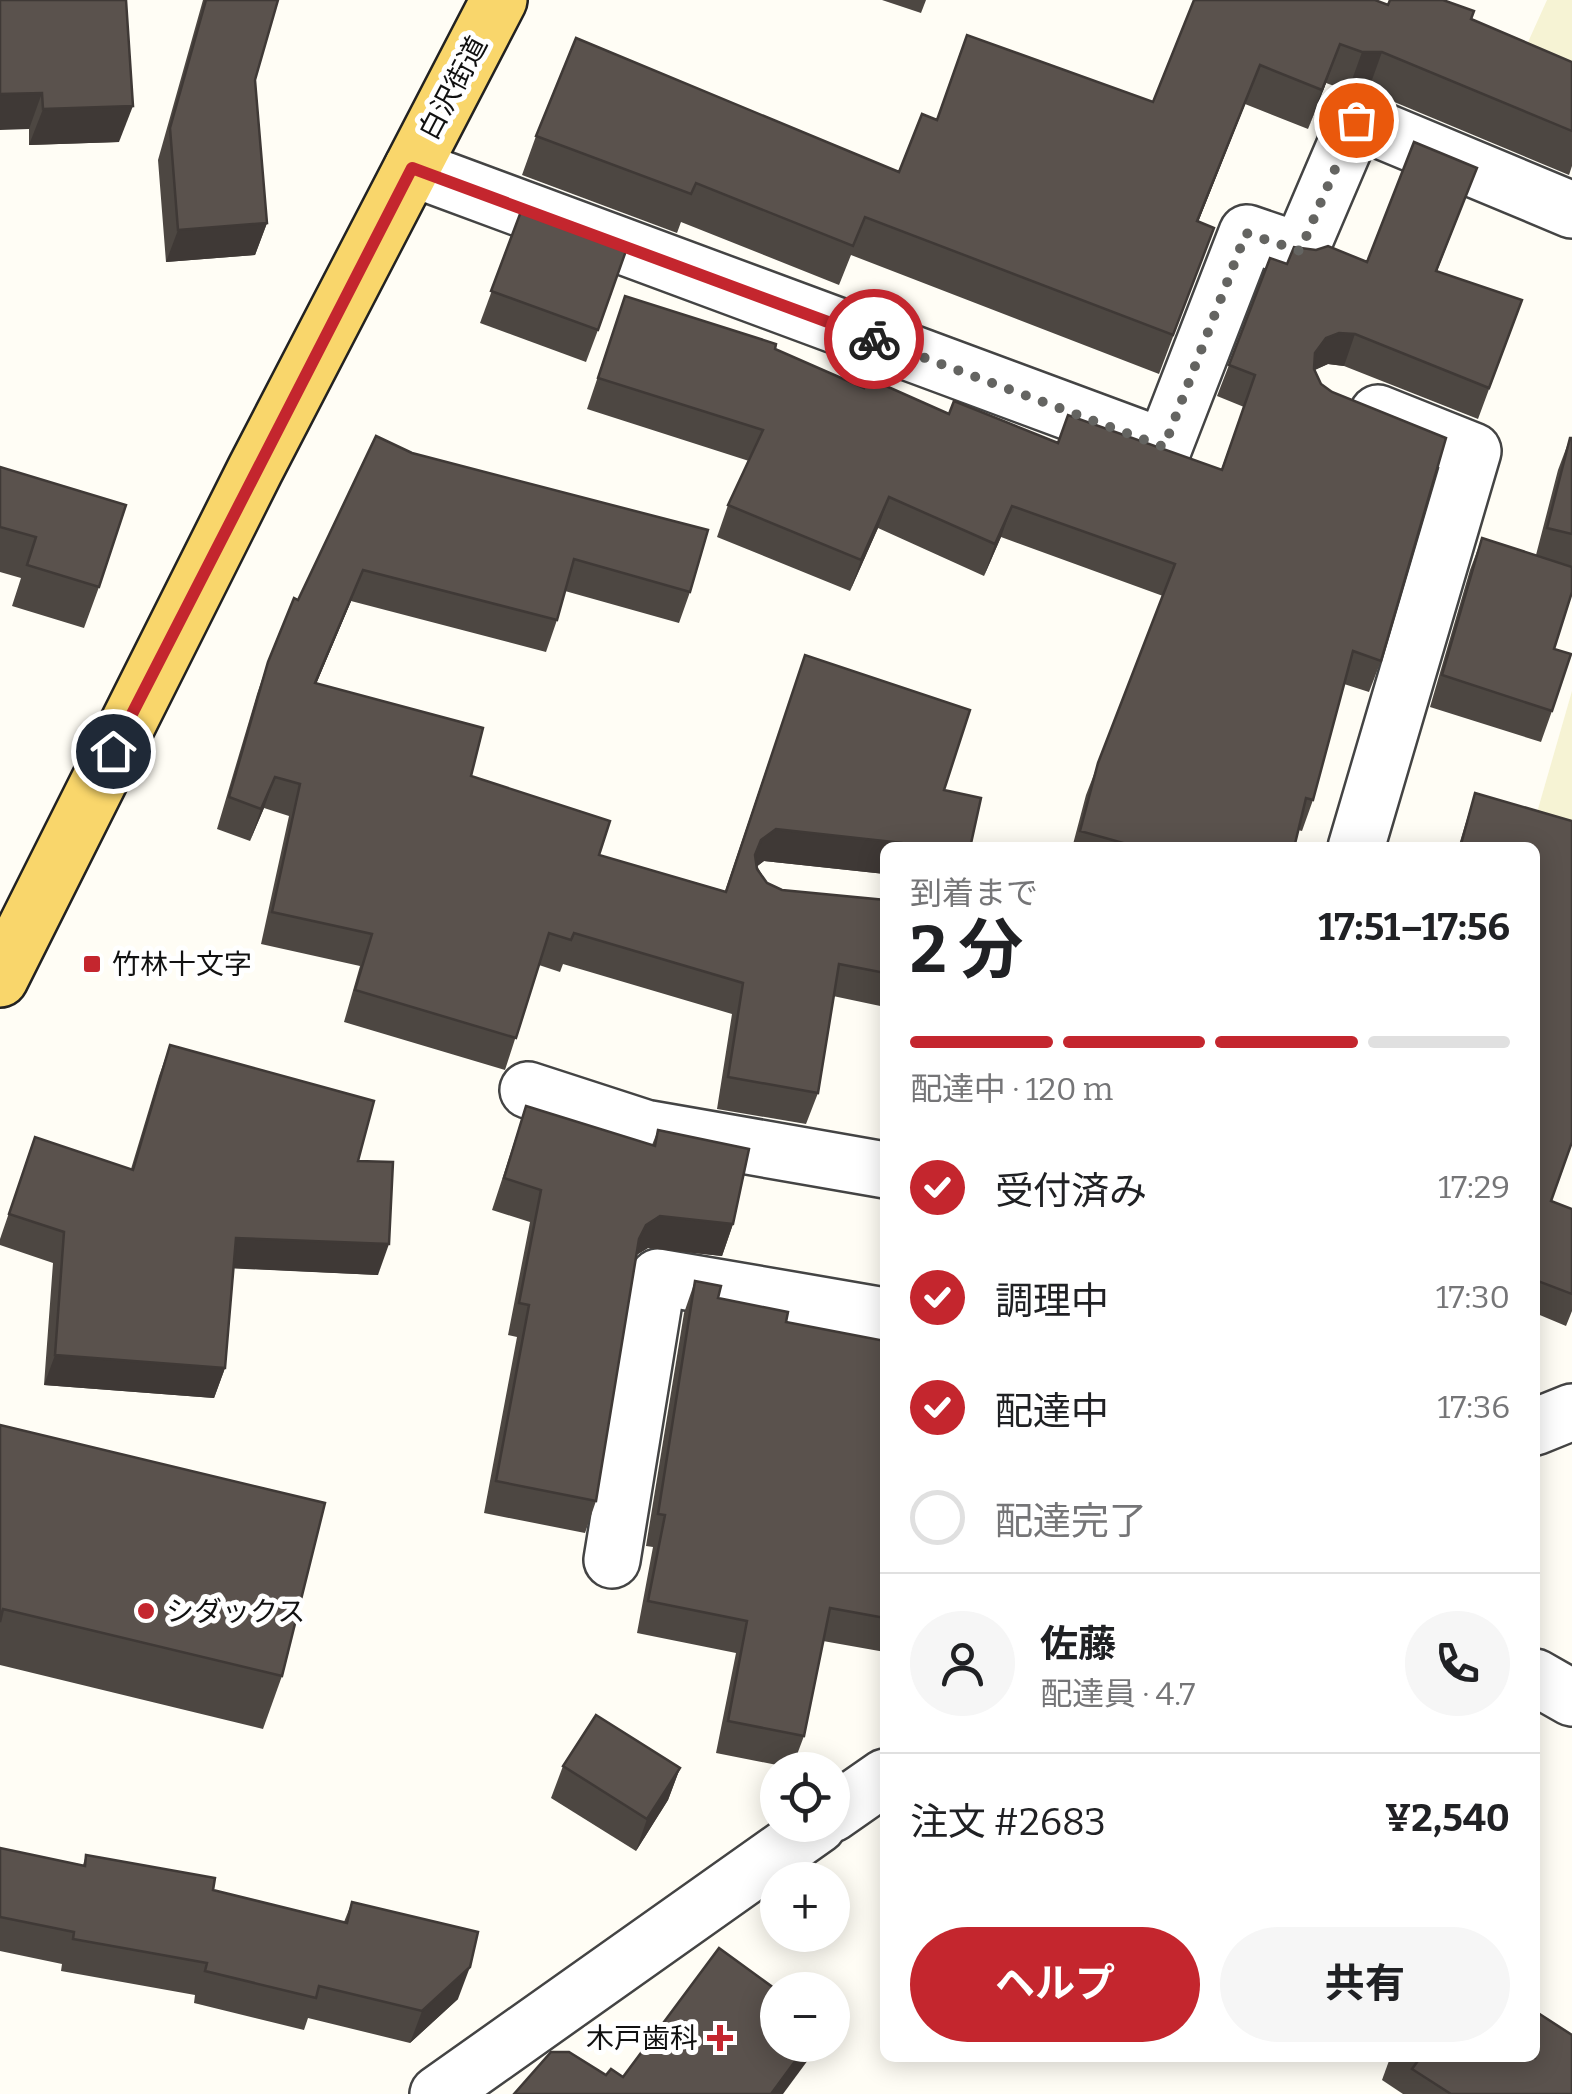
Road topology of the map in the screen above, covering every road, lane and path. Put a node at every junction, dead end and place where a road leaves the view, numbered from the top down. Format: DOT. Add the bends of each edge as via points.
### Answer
graph roads {
  1 [pos="499,0"];
  2 [pos="412,168"];
  3 [pos="1572,210"];
  4 [pos="1333,395"];
  5 [pos="1358,842"];
  6 [pos="0,979"];
  7 [pos="528,1090"];
  8 [pos="880,1169"];
  9 [pos="880,1315"];
  10 [pos="1572,1412"];
  11 [pos="1540,1425"];
  12 [pos="612,1560"];
  13 [pos="1540,1680"];
  14 [pos="1572,1698"];
  15 [pos="880,1780"];
  16 [pos="850,1801"];
  17 [pos="794,1842"];
  18 [pos="438,2094"];
  1 -- 2 [label="main road, 白沢街道"];
  2 -- 3 [label="street" via="1164,447 1246,233 1300,251 1356,120"];
  2 -- 6 [label="main road, 白沢街道"];
  4 -- 5 [label="street" via="1472,452"];
  7 -- 8 [label="street" via="644,1128"];
  9 -- 12 [label="street" via="658,1277"];
  10 -- 11 [label="street"];
  13 -- 14 [label="street"];
  15 -- 16 [label="street"];
  17 -- 18 [label="street"];
}
